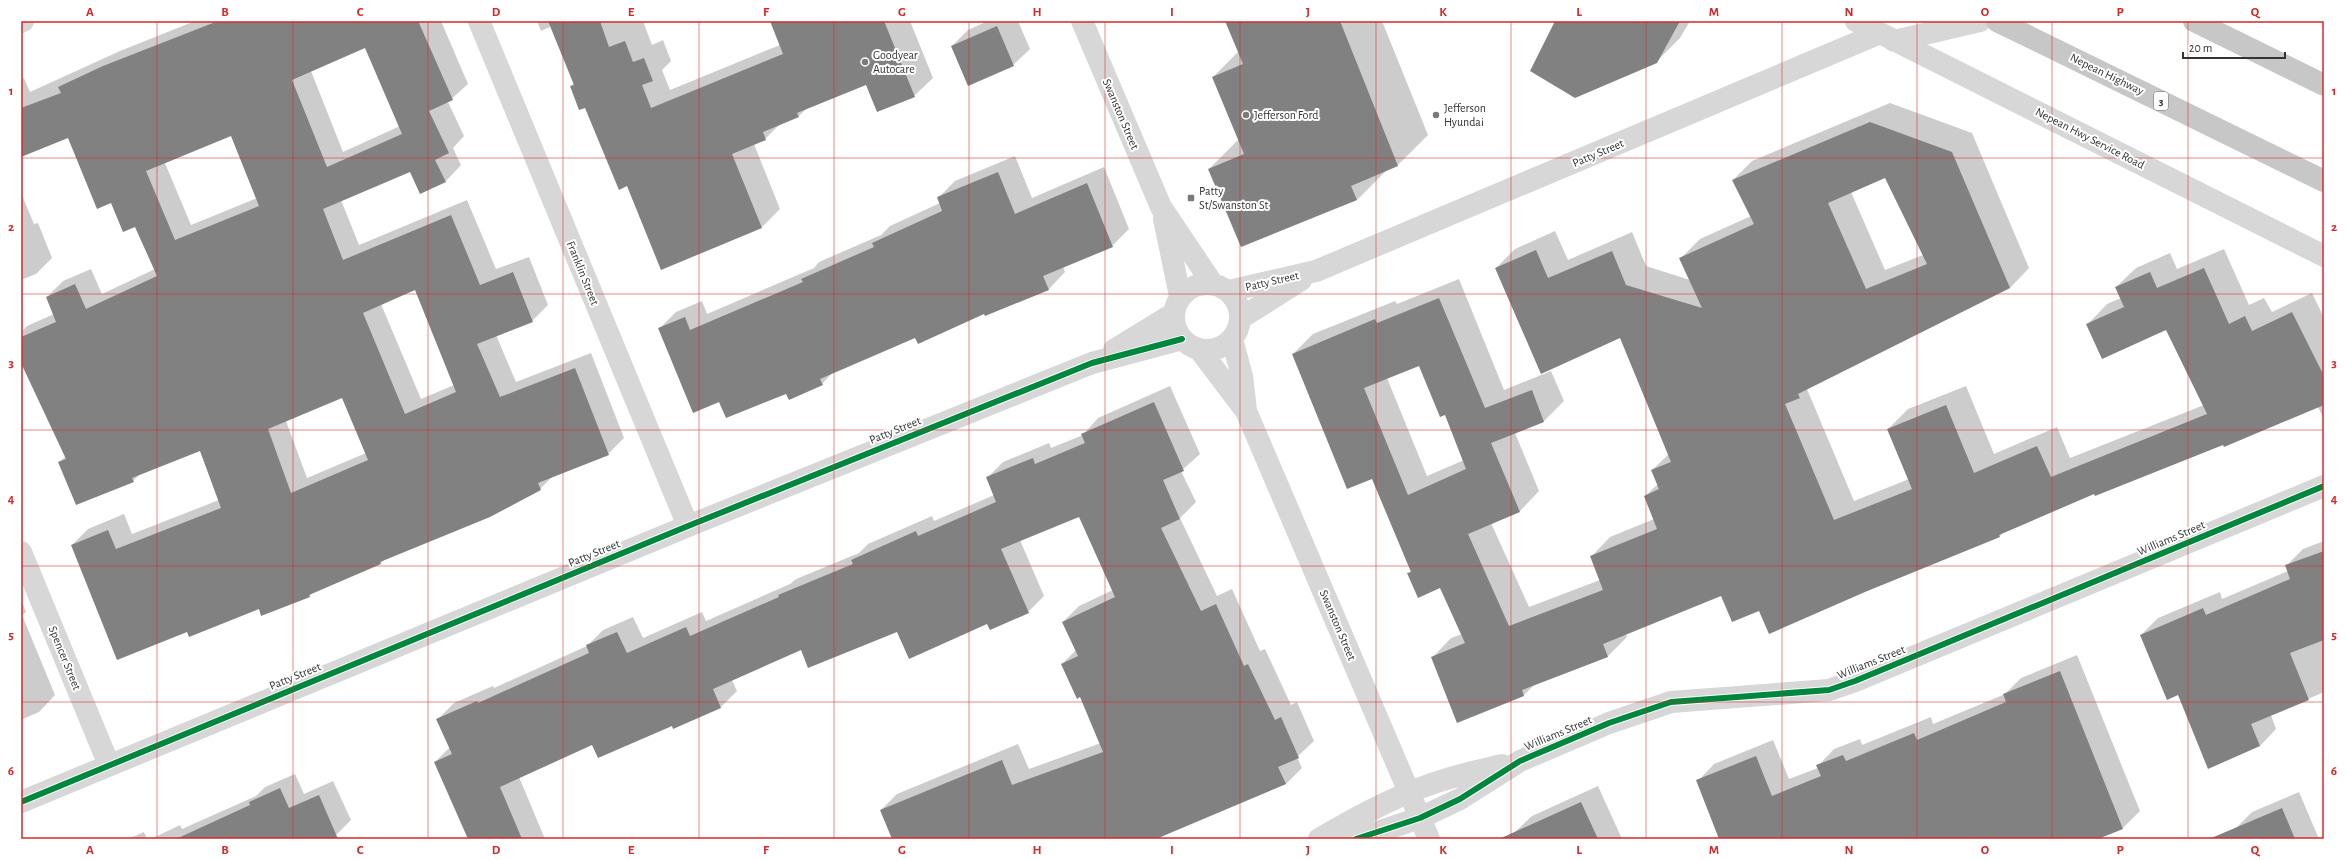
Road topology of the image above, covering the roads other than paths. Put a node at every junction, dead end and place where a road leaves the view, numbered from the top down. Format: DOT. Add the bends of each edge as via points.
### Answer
graph roads {
  1 [pos="479,21"];
  2 [pos="1082,21"];
  3 [pos="1856,21"];
  4 [pos="1980,21"];
  5 [pos="1997,21"];
  6 [pos="2194,21"];
  7 [pos="1887,37"];
  8 [pos="2324,85"];
  9 [pos="2324,181"];
  10 [pos="1161,207"];
  11 [pos="2324,256"];
  12 [pos="1316,271"];
  13 [pos="1220,287"];
  14 [pos="1177,305"];
  15 [pos="1240,318"];
  16 [pos="1232,340"];
  17 [pos="1190,344"];
  18 [pos="1092,362"];
  19 [pos="1246,411"];
  20 [pos="2324,486"];
  21 [pos="688,526"];
  22 [pos="21,552"];
  23 [pos="1520,761"];
  24 [pos="109,765"];
  25 [pos="1410,793"];
  26 [pos="21,802"];
  27 [pos="1420,818"];
  28 [pos="1319,839"];
  29 [pos="1356,839"];
  30 [pos="1429,839"];
  1 -- 21 [label="street, Franklin Street"];
  2 -- 10 [label="street, Swanston Street"];
  3 -- 7 [label="street, Nepean Hwy Service Road"];
  4 -- 7 [label="street"];
  5 -- 9 [label="highway, Nepean Highway / 3"];
  6 -- 8 [label="highway"];
  7 -- 11 [label="street, Nepean Hwy Service Road"];
  7 -- 12 [label="street, Patty Street"];
  10 -- 13 [label="street, Swanston Street"];
  10 -- 14 [label="street, Swanston Street"];
  12 -- 13 [label="street, Patty Street"];
  12 -- 15 [label="street, Patty Street"];
  13 -- 14 [label="street" via="1200,284 1189,288"];
  13 -- 15 [label="street" via="1240,308"];
  14 -- 17 [label="street" via="1177,332"];
  14 -- 18 [label="street, Patty Street"];
  15 -- 16 [label="street"];
  16 -- 17 [label="street" via="1217,348"];
  16 -- 19 [label="street, Swanston Street" via="1242,376"];
  17 -- 18 [label="street, Patty Street"];
  17 -- 19 [label="street, Swanston Street"];
  18 -- 21 [label="street, Patty Street"];
  19 -- 25 [label="street, Swanston Street"];
  20 -- 23 [label="street, Williams Street" via="1836,688 1671,702 1609,723"];
  21 -- 24 [label="street, Patty Street"];
  22 -- 24 [label="street, Spencer Street"];
  23 -- 25 [label="street, Williams Street" via="1450,778"];
  23 -- 27 [label="street, Williams Street" via="1460,799"];
  24 -- 26 [label="street, Patty Street"];
  25 -- 27 [label="street, Swanston Street"];
  25 -- 28 [label="street, Williams Street" via="1362,814"];
  27 -- 29 [label="street, Williams Street"];
  27 -- 30 [label="street, Swanston Street"];
}
